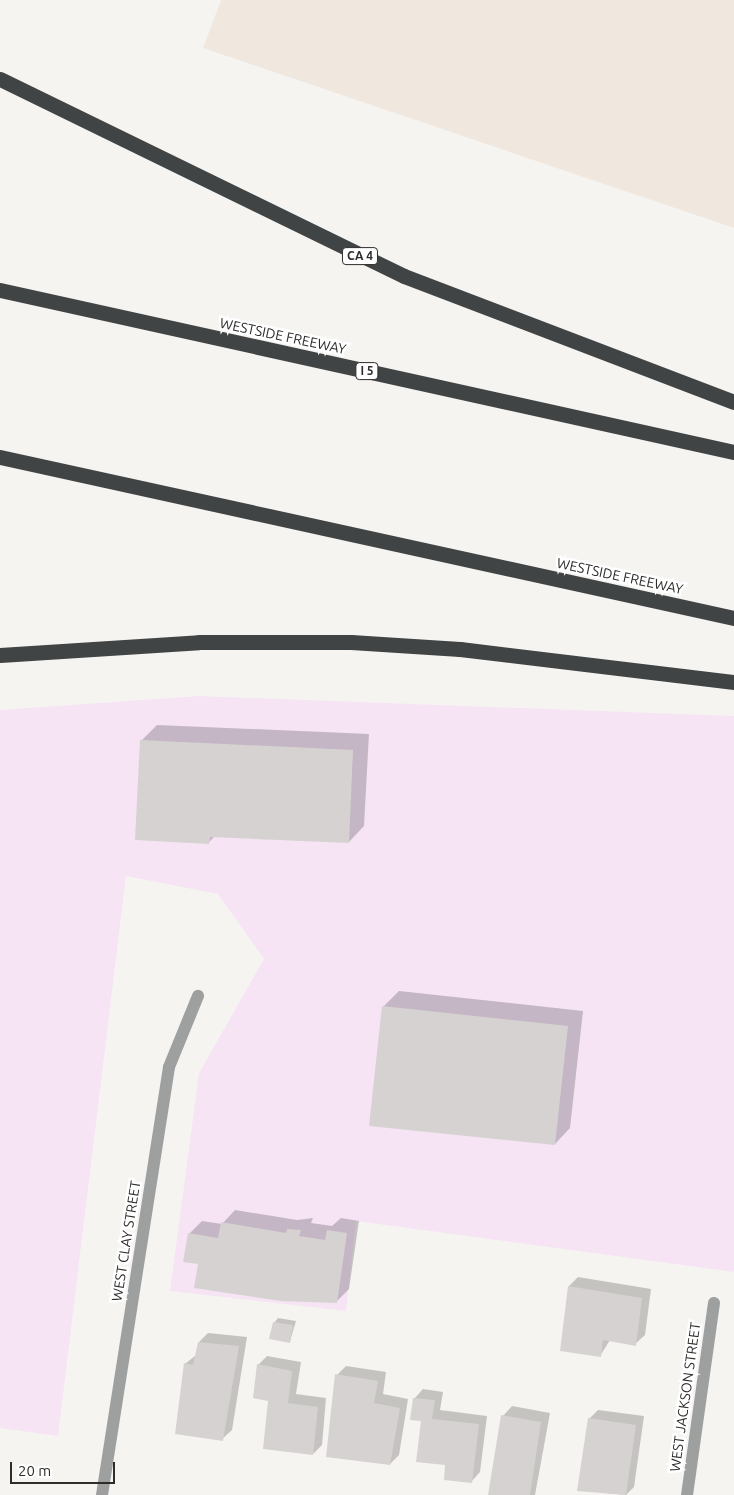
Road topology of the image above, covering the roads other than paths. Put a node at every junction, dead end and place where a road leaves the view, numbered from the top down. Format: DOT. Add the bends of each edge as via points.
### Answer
graph roads {
  1 [pos="0,79"];
  2 [pos="0,290"];
  3 [pos="734,402"];
  4 [pos="734,452"];
  5 [pos="0,457"];
  6 [pos="734,618"];
  7 [pos="0,655"];
  8 [pos="734,682"];
  9 [pos="198,996"];
  10 [pos="714,1302"];
  11 [pos="102,1495"];
  12 [pos="686,1495"];
  1 -- 3 [label="highway, CA 4" via="404,276"];
  2 -- 4 [label="highway, WESTSIDE FREEWAY / I 5"];
  5 -- 6 [label="highway, WESTSIDE FREEWAY"];
  7 -- 8 [label="highway" via="199,642 350,642 460,649"];
  9 -- 11 [label="street, WEST CLAY STREET" via="169,1067"];
  10 -- 12 [label="street, WEST JACKSON STREET"];
}
